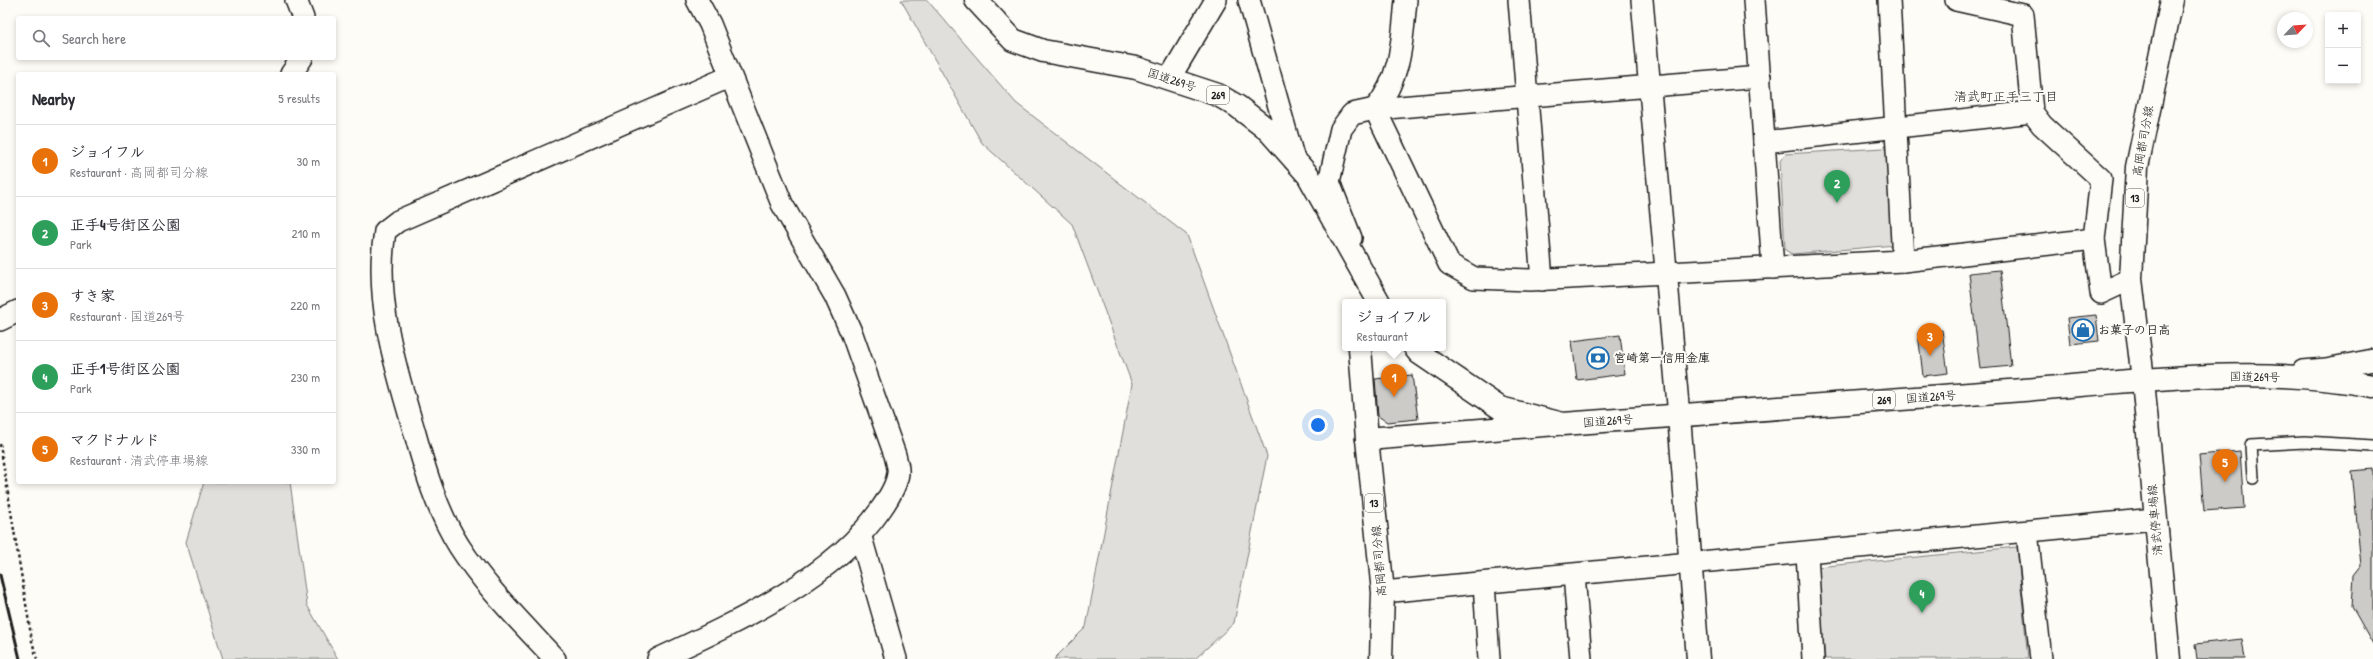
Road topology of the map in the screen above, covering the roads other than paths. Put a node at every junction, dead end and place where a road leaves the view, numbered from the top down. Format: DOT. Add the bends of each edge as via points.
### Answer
graph roads {
  1 [pos="296,0"];
  2 [pos="697,0"];
  3 [pos="976,0"];
  4 [pos="1216,0"];
  5 [pos="1249,0"];
  6 [pos="1406,0"];
  7 [pos="1520,0"];
  8 [pos="1642,0"];
  9 [pos="1754,0"];
  10 [pos="1889,0"];
  11 [pos="1956,0"];
  12 [pos="2169,9"];
  13 [pos="301,16"];
  14 [pos="301,60"];
  15 [pos="293,72"];
  16 [pos="729,77"];
  17 [pos="1760,78"];
  18 [pos="1169,79"];
  19 [pos="1650,86"];
  20 [pos="1526,97"];
  21 [pos="1375,109"];
  22 [pos="2032,112"];
  23 [pos="1896,127"];
  24 [pos="1764,142"];
  25 [pos="1294,160"];
  26 [pos="2094,239"];
  27 [pos="1904,262"];
  28 [pos="1774,268"];
  29 [pos="1666,273"];
  30 [pos="2131,279"];
  31 [pos="1542,280"];
  32 [pos="1374,299"];
  33 [pos="16,312"];
  34 [pos="0,320"];
  35 [pos="1360,351"];
  36 [pos="1417,351"];
  37 [pos="2373,360"];
  38 [pos="2256,375"];
  39 [pos="2143,380"];
  40 [pos="2373,386"];
  41 [pos="1680,416"];
  42 [pos="1563,424"];
  43 [pos="1367,439"];
  44 [pos="2373,446"];
  45 [pos="2253,478"];
  46 [pos="2155,519"];
  47 [pos="2027,532"];
  48 [pos="860,534"];
  49 [pos="1807,553"];
  50 [pos="1691,564"];
  51 [pos="1574,575"];
  52 [pos="1484,583"];
  53 [pos="1383,592"];
  54 [pos="555,659"];
  55 [pos="658,659"];
  56 [pos="896,659"];
  57 [pos="1380,659"];
  58 [pos="1490,659"];
  59 [pos="1580,659"];
  60 [pos="1698,659"];
  61 [pos="1814,659"];
  62 [pos="2040,659"];
  63 [pos="2169,659"];
  1 -- 13 [label="street"];
  2 -- 16 [label="street" via="710,24"];
  3 -- 18 [label="main road, 国道269号 / 269" via="1013,40 1043,51 1136,68"];
  4 -- 18 [label="street"];
  5 -- 25 [label="street"];
  6 -- 21 [label="street" via="1400,62 1388,93"];
  7 -- 20 [label="street"];
  8 -- 19 [label="street"];
  9 -- 17 [label="street"];
  10 -- 23 [label="street"];
  11 -- 22 [label="street" via="2023,15"];
  12 -- 30 [label="main road, 高岡都司分線 / 13" via="2137,167"];
  14 -- 15 [label="street"];
  16 -- 48 [label="street" via="782,204 835,296 852,334 895,455 898,473 890,496"];
  16 -- 54 [label="street" via="405,217 385,231 382,256 385,315 403,394 428,480 459,546 501,602"];
  17 -- 19 [label="street"];
  17 -- 24 [label="street"];
  18 -- 25 [label="main road, 国道269号 / 269" via="1218,94 1237,106 1268,130"];
  19 -- 20 [label="street"];
  19 -- 29 [label="street"];
  20 -- 21 [label="street"];
  20 -- 31 [label="street"];
  21 -- 31 [label="street" via="1449,264 1474,278"];
  21 -- 32 [label="street" via="1352,114 1341,129 1329,182"];
  22 -- 23 [label="street"];
  22 -- 26 [label="street" via="2042,125 2102,179"];
  23 -- 24 [label="street"];
  23 -- 27 [label="street"];
  24 -- 28 [label="street"];
  25 -- 32 [label="main road, 国道269号 / 269" via="1308,175"];
  26 -- 27 [label="street"];
  26 -- 30 [label="street" via="2101,293"];
  27 -- 28 [label="street"];
  28 -- 29 [label="street"];
  29 -- 31 [label="street"];
  29 -- 41 [label="street"];
  30 -- 39 [label="main road, 高岡都司分線 / 13"];
  33 -- 34 [label="street"];
  35 -- 43 [label="main road, 高岡都司分線 / 13"];
  36 -- 42 [label="main road, 国道269号 / 269" via="1500,408"];
  37 -- 38 [label="street" via="2326,369"];
  38 -- 39 [label="main road, 国道269号 / 269"];
  38 -- 40 [label="main road, 国道269号 / 269" via="2352,382"];
  39 -- 41 [label="main road, 国道269号 / 269"];
  39 -- 46 [label="main road, 清武停車場線"];
  41 -- 42 [label="main road, 国道269号 / 269"];
  41 -- 50 [label="main road"];
  42 -- 43 [label="main road"];
  43 -- 53 [label="main road, 高岡都司分線 / 13"];
  44 -- 45 [label="lane" via="2305,442 2251,445"];
  46 -- 47 [label="street"];
  46 -- 63 [label="main road, 清武停車場線"];
  47 -- 49 [label="street"];
  47 -- 62 [label="street"];
  48 -- 55 [label="street" via="841,553 803,582 720,630"];
  48 -- 56 [label="street"];
  49 -- 50 [label="street"];
  49 -- 61 [label="street"];
  50 -- 51 [label="street"];
  50 -- 60 [label="main road"];
  51 -- 52 [label="street"];
  51 -- 59 [label="street"];
  52 -- 53 [label="street"];
  52 -- 58 [label="street"];
  53 -- 57 [label="main road, 高岡都司分線 / 13"];
}
